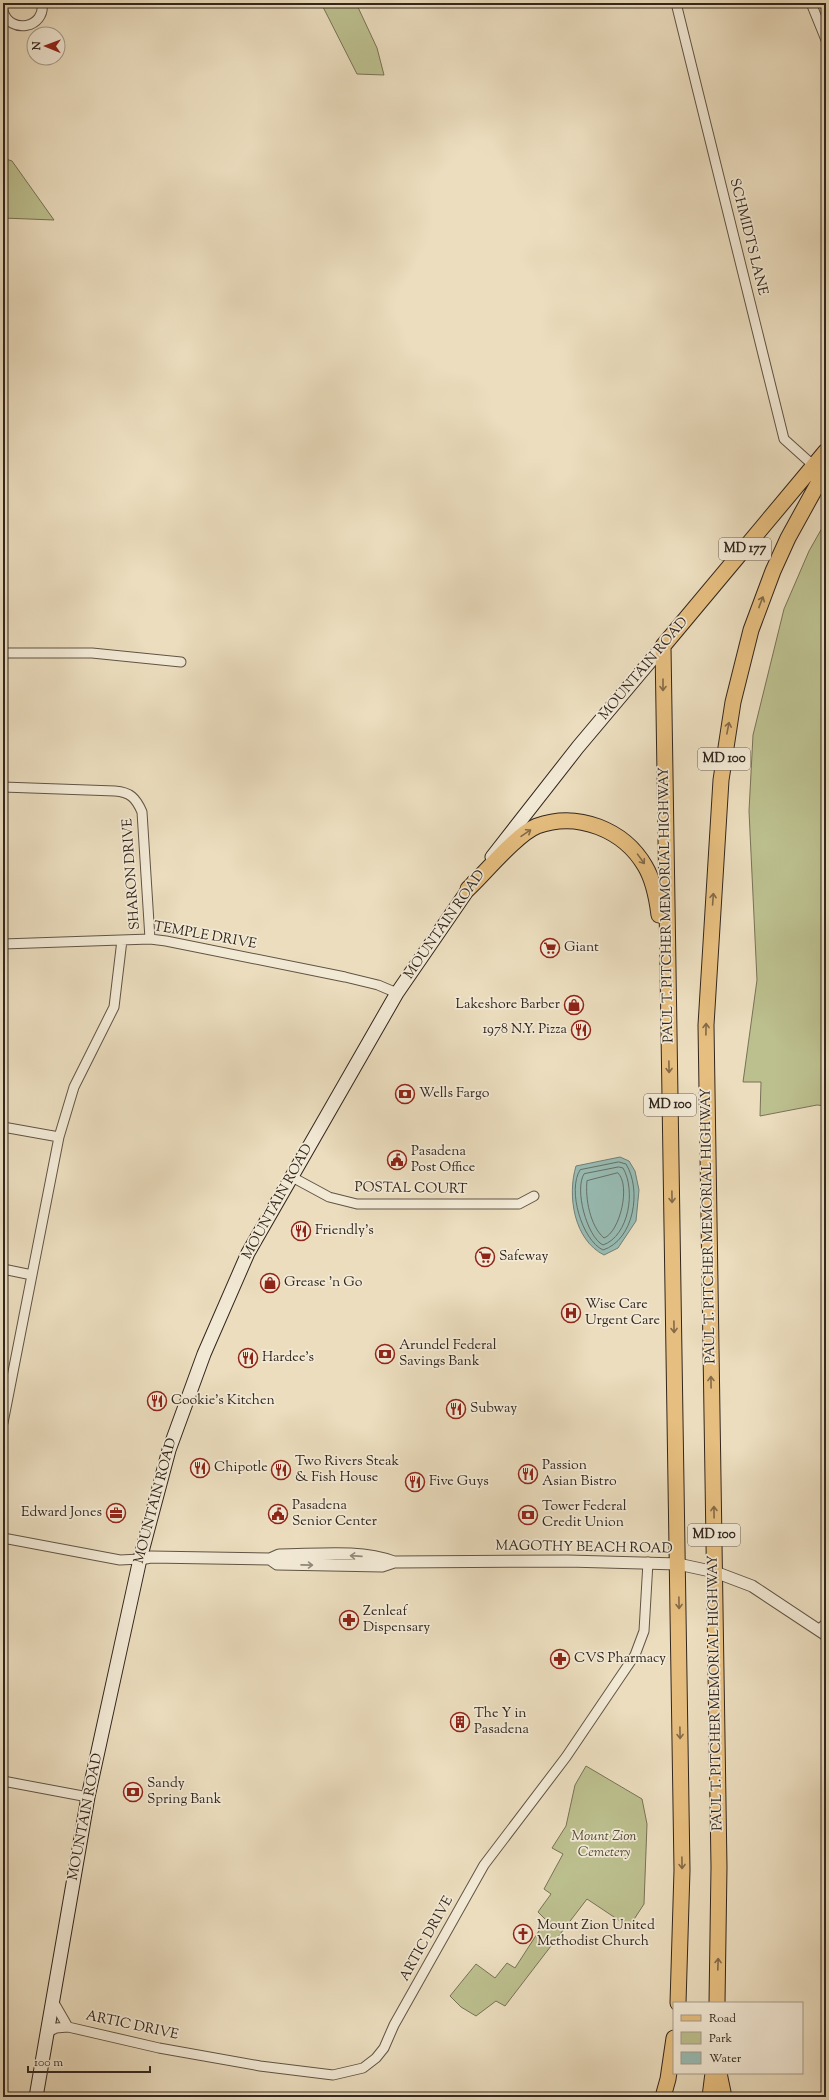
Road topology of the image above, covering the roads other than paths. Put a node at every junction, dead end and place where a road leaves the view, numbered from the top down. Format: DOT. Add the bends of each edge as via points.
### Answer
graph roads {
  1 [pos="42,3"];
  2 [pos="676,3"];
  3 [pos="811,3"];
  4 [pos="3,11"];
  5 [pos="826,40"];
  6 [pos="826,451"];
  7 [pos="820,467"];
  8 [pos="663,646"];
  9 [pos="3,653"];
  10 [pos="181,662"];
  11 [pos="3,788"];
  12 [pos="468,889"];
  13 [pos="150,939"];
  14 [pos="122,940"];
  15 [pos="3,944"];
  16 [pos="398,994"];
  17 [pos="668,1026"];
  18 [pos="3,1127"];
  19 [pos="59,1137"];
  20 [pos="292,1177"];
  21 [pos="534,1196"];
  22 [pos="3,1269"];
  23 [pos="32,1275"];
  24 [pos="3,1423"];
  25 [pos="3,1538"];
  26 [pos="140,1559"];
  27 [pos="648,1562"];
  28 [pos="678,1564"];
  29 [pos="715,1572"];
  30 [pos="824,1629"];
  31 [pos="3,1781"];
  32 [pos="88,1797"];
  33 [pos="52,1999"];
  34 [pos="678,2002"];
  35 [pos="717,2002"];
  36 [pos="68,2027"];
  37 [pos="46,2033"];
  38 [pos="673,2045"];
  39 [pos="675,2074"];
  40 [pos="712,2074"];
  41 [pos="719,2074"];
  42 [pos="36,2097"];
  43 [pos="663,2097"];
  44 [pos="674,2097"];
  45 [pos="710,2097"];
  46 [pos="724,2097"];
  1 -- 4 [label="street" via="39,19 27,26 14,25 8,21"];
  2 -- 7 [label="street, SCHMIDTS LANE" via="784,439"];
  3 -- 5 [label="street"];
  6 -- 7 [label="main road, MOUNTAIN ROAD / MD 177"];
  7 -- 8 [label="main road, MOUNTAIN ROAD / MD 177"];
  29 -- 7 [label="main road, PAUL T. PITCHER MEMORIAL HIGHWAY / MD 100, one-way" via="706,1025 721,780 733,702 751,630 785,544"];
  8 -- 12 [label="main road, MOUNTAIN ROAD / MD 177" via="573,753"];
  8 -- 17 [label="main road, PAUL T. PITCHER MEMORIAL HIGHWAY / MD 100, one-way"];
  9 -- 10 [label="street" via="92,653"];
  11 -- 13 [label="street, SHARON DRIVE" via="127,792 137,800 142,812"];
  12 -- 16 [label="main road, MOUNTAIN ROAD / MD 177"];
  12 -- 17 [label="main road, one-way" via="521,837 537,826 571,821 587,823 619,836 646,866 654,885"];
  13 -- 14 [label="street, TEMPLE DRIVE"];
  13 -- 16 [label="street, TEMPLE DRIVE" via="340,976 378,985"];
  14 -- 15 [label="street, TEMPLE DRIVE"];
  14 -- 19 [label="street" via="114,1006 74,1087"];
  16 -- 20 [label="main road, MOUNTAIN ROAD / MD 177"];
  17 -- 28 [label="main road, PAUL T. PITCHER MEMORIAL HIGHWAY / MD 100, one-way"];
  18 -- 19 [label="street"];
  19 -- 23 [label="street"];
  20 -- 21 [label="street, POSTAL COURT" via="329,1197 357,1204 519,1204"];
  20 -- 26 [label="main road, MOUNTAIN ROAD / MD 177" via="248,1253 204,1354 169,1450"];
  22 -- 23 [label="street"];
  23 -- 24 [label="street"];
  25 -- 26 [label="street" via="120,1560"];
  26 -- 27 [label="street, MAGOTHY BEACH ROAD" via="270,1559 279,1555 348,1555 382,1557 394,1562"];
  26 -- 32 [label="main road, MOUNTAIN ROAD / MD 177"];
  27 -- 28 [label="street, MAGOTHY BEACH ROAD"];
  27 -- 36 [label="street, ARTIC DRIVE" via="644,1631 635,1655 566,1757 484,1865 384,2048 376,2058 353,2072 322,2075 159,2048"];
  28 -- 29 [label="street, MAGOTHY BEACH ROAD"];
  28 -- 34 [label="main road, PAUL T. PITCHER MEMORIAL HIGHWAY / MD 100, one-way" via="682,1870"];
  29 -- 30 [label="street, MAGOTHY BEACH ROAD" via="752,1586"];
  35 -- 29 [label="main road, PAUL T. PITCHER MEMORIAL HIGHWAY / MD 100, one-way" via="719,1867"];
  31 -- 32 [label="street"];
  32 -- 33 [label="main road, MOUNTAIN ROAD / MD 177"];
  33 -- 36 [label="street, ARTIC DRIVE"];
  33 -- 37 [label="main road, MOUNTAIN ROAD / MD 177"];
  36 -- 37 [label="street, ARTIC DRIVE" via="56,2028"];
  37 -- 42 [label="main road, MOUNTAIN ROAD / MD 177"];
  38 -- 43 [label="main road"];
  39 -- 44 [label="main road"];
  40 -- 45 [label="main road"];
  41 -- 46 [label="main road"];
}
